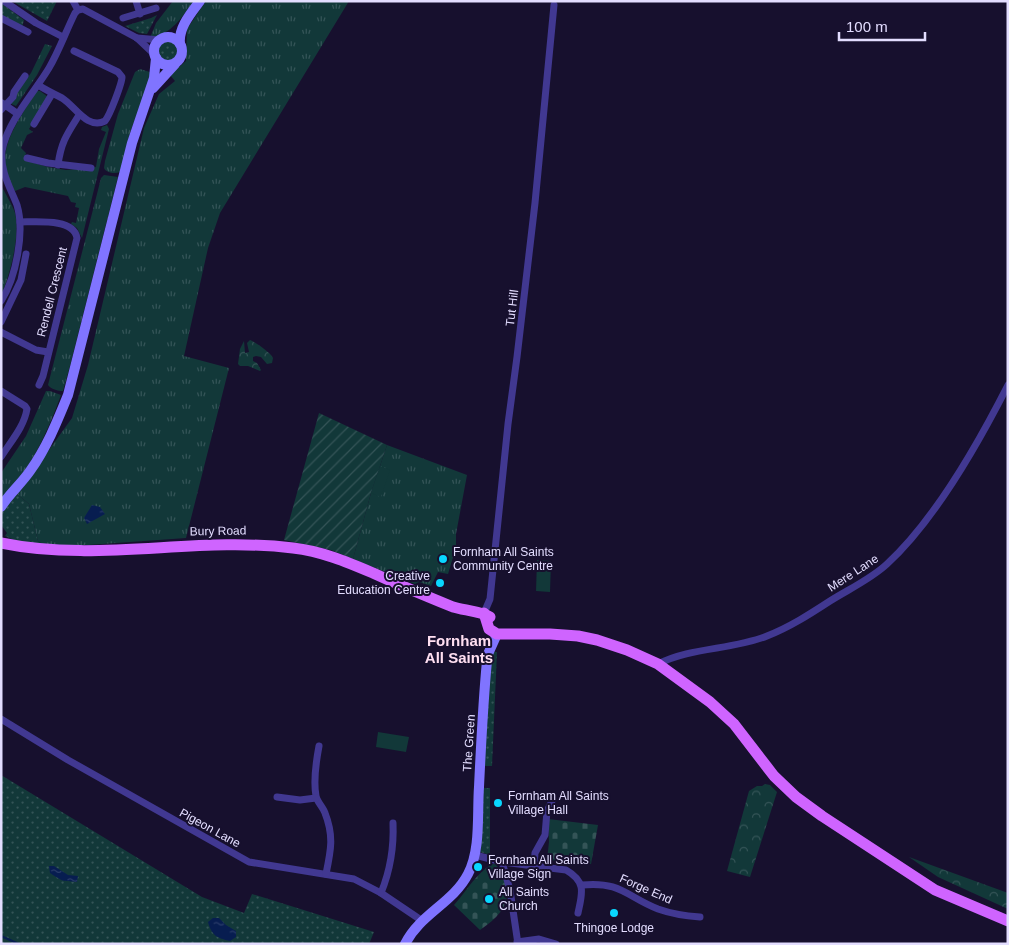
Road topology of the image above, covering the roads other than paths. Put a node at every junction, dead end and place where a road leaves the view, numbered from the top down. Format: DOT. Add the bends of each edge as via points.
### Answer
graph roads {
  1 [pos="4,1"];
  2 [pos="73,1"];
  3 [pos="136,1"];
  4 [pos="200,1"];
  5 [pos="554,5"];
  6 [pos="156,8"];
  7 [pos="78,10"];
  8 [pos="140,14"];
  9 [pos="190,15"];
  10 [pos="1,18"];
  11 [pos="123,18"];
  12 [pos="28,32"];
  13 [pos="63,37"];
  14 [pos="137,38"];
  15 [pos="162,39"];
  16 [pos="180,44"];
  17 [pos="74,51"];
  18 [pos="155,56"];
  19 [pos="176,63"];
  20 [pos="25,76"];
  21 [pos="38,85"];
  22 [pos="149,92"];
  23 [pos="52,94"];
  24 [pos="2,106"];
  25 [pos="18,114"];
  26 [pos="79,114"];
  27 [pos="34,124"];
  28 [pos="27,158"];
  29 [pos="58,164"];
  30 [pos="91,168"];
  31 [pos="20,222"];
  32 [pos="26,254"];
  33 [pos="1,301"];
  34 [pos="1,322"];
  35 [pos="1,332"];
  36 [pos="48,352"];
  37 [pos="40,385"];
  38 [pos="1008,385"];
  39 [pos="1,391"];
  40 [pos="2,455"];
  41 [pos="2,504"];
  42 [pos="1,536"];
  43 [pos="1,543"];
  44 [pos="19,547"];
  45 [pos="484,613"];
  46 [pos="497,634"];
  47 [pos="658,664"];
  48 [pos="1,719"];
  49 [pos="319,746"];
  50 [pos="277,797"];
  51 [pos="316,798"];
  52 [pos="553,799"];
  53 [pos="393,823"];
  54 [pos="475,855"];
  55 [pos="502,862"];
  56 [pos="534,866"];
  57 [pos="326,874"];
  58 [pos="582,885"];
  59 [pos="381,893"];
  60 [pos="578,913"];
  61 [pos="700,917"];
  62 [pos="421,920"];
  63 [pos="1008,921"];
  64 [pos="518,943"];
  65 [pos="405,944"];
  66 [pos="556,944"];
  1 -- 13 [label="street" via="28,19"];
  2 -- 7 [label="street"];
  3 -- 8 [label="street"];
  4 -- 9 [label="main road"];
  5 -- 45 [label="street, Tut Hill" via="490,599"];
  6 -- 8 [label="street"];
  7 -- 13 [label="street"];
  7 -- 14 [label="street" via="83,9"];
  8 -- 11 [label="street"];
  9 -- 15 [label="main road"];
  9 -- 16 [label="main road"];
  10 -- 12 [label="street"];
  13 -- 21 [label="street"];
  14 -- 15 [label="street"];
  14 -- 18 [label="street"];
  15 -- 16 [label="main road" via="175,39"];
  15 -- 18 [label="main road" via="154,49"];
  16 -- 19 [label="main road" via="182,56"];
  17 -- 26 [label="street" via="118,72 122,81 105,121 96,123"];
  18 -- 19 [label="main road" via="165,65"];
  18 -- 22 [label="main road" via="156,67"];
  19 -- 22 [label="main road"];
  20 -- 24 [label="street" via="13,97"];
  21 -- 23 [label="street"];
  21 -- 25 [label="street"];
  22 -- 41 [label="main road" via="132,143 68,395 43,452"];
  23 -- 26 [label="street" via="63,99"];
  23 -- 27 [label="street"];
  24 -- 25 [label="street"];
  25 -- 31 [label="street" via="4,143 2,168"];
  26 -- 29 [label="street" via="64,138"];
  28 -- 29 [label="street"];
  29 -- 30 [label="street"];
  31 -- 33 [label="street" via="12,281"];
  31 -- 36 [label="street, Rendell Crescent" via="58,224 76,232"];
  32 -- 34 [label="street" via="20,290"];
  35 -- 36 [label="street" via="36,350"];
  36 -- 37 [label="street, Rendell Crescent"];
  38 -- 47 [label="street, Mere Lane" via="929,516 880,569 791,626 768,636 740,645 679,656"];
  39 -- 40 [label="street" via="27,409 19,431"];
  42 -- 44 [label="main road, Bury Road"];
  43 -- 44 [label="main road, Bury Road"];
  44 -- 45 [label="main road, Bury Road" via="103,552 221,544 296,548 320,552 453,607"];
  45 -- 46 [label="main road" via="497,626"];
  46 -- 47 [label="main road" via="578,636 627,650"];
  46 -- 54 [label="main road, The Green" via="487,660"];
  47 -- 63 [label="main road" via="734,724 774,776 796,797 935,890"];
  48 -- 57 [label="street, Pigeon Lane" via="249,862"];
  49 -- 51 [label="street"];
  50 -- 51 [label="street"];
  51 -- 57 [label="street" via="332,834"];
  52 -- 56 [label="street" via="547,810 544,835 535,853"];
  53 -- 59 [label="street" via="392,852"];
  54 -- 55 [label="street"];
  54 -- 62 [label="main road, The Green" via="469,872 455,893"];
  55 -- 56 [label="street"];
  55 -- 64 [label="street"];
  56 -- 58 [label="street" via="566,870 574,874"];
  57 -- 59 [label="street, Pigeon Lane" via="354,879"];
  58 -- 60 [label="street"];
  58 -- 61 [label="street, Forge End" via="608,885 657,908"];
  59 -- 62 [label="street, Pigeon Lane"];
  62 -- 65 [label="main road, The Green"];
  64 -- 66 [label="street" via="540,939"];
}
